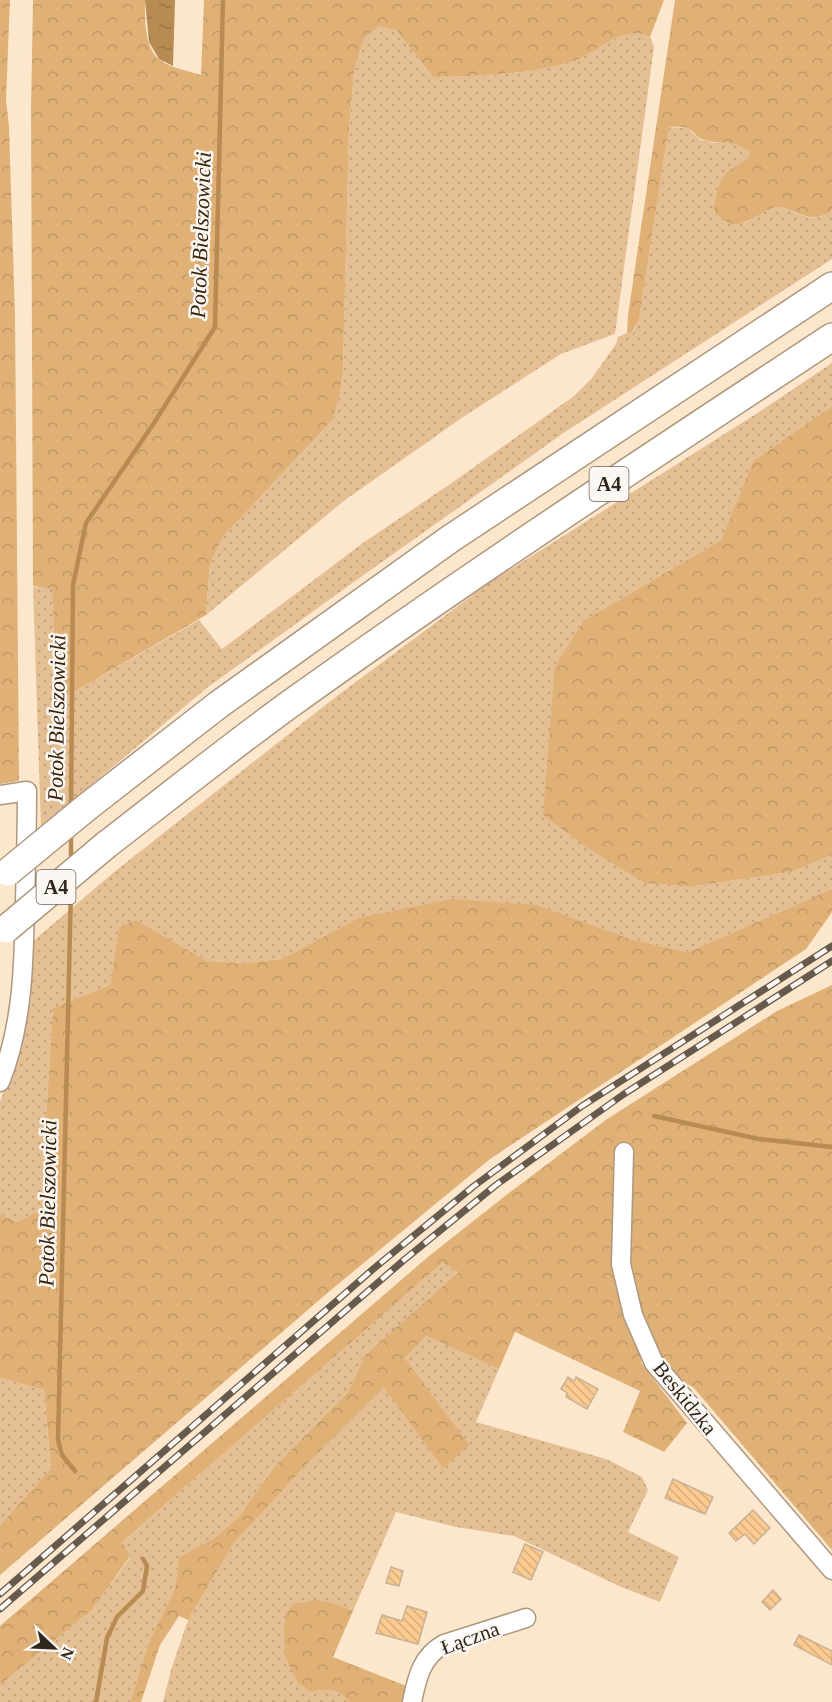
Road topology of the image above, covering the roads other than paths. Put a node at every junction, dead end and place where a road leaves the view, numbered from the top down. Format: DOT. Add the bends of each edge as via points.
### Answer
graph roads {
  1 [pos="832,286"];
  2 [pos="832,337"];
  3 [pos="0,795"];
  4 [pos="4,875"];
  5 [pos="3,932"];
  6 [pos="0,1082"];
  7 [pos="624,1152"];
  8 [pos="832,1570"];
  9 [pos="526,1618"];
  10 [pos="412,1702"];
  1 -- 4 [label="highway, A4, bridge" via="450,539 228,698"];
  2 -- 5 [label="highway, A4, bridge" via="388,634 106,845"];
  3 -- 6 [label="street" via="27,791 22,980 17,1022"];
  7 -- 8 [label="street, Beskidzka" via="621,1264 633,1315 654,1363"];
  9 -- 10 [label="street, Łączna" via="434,1650 421,1666"];
}
